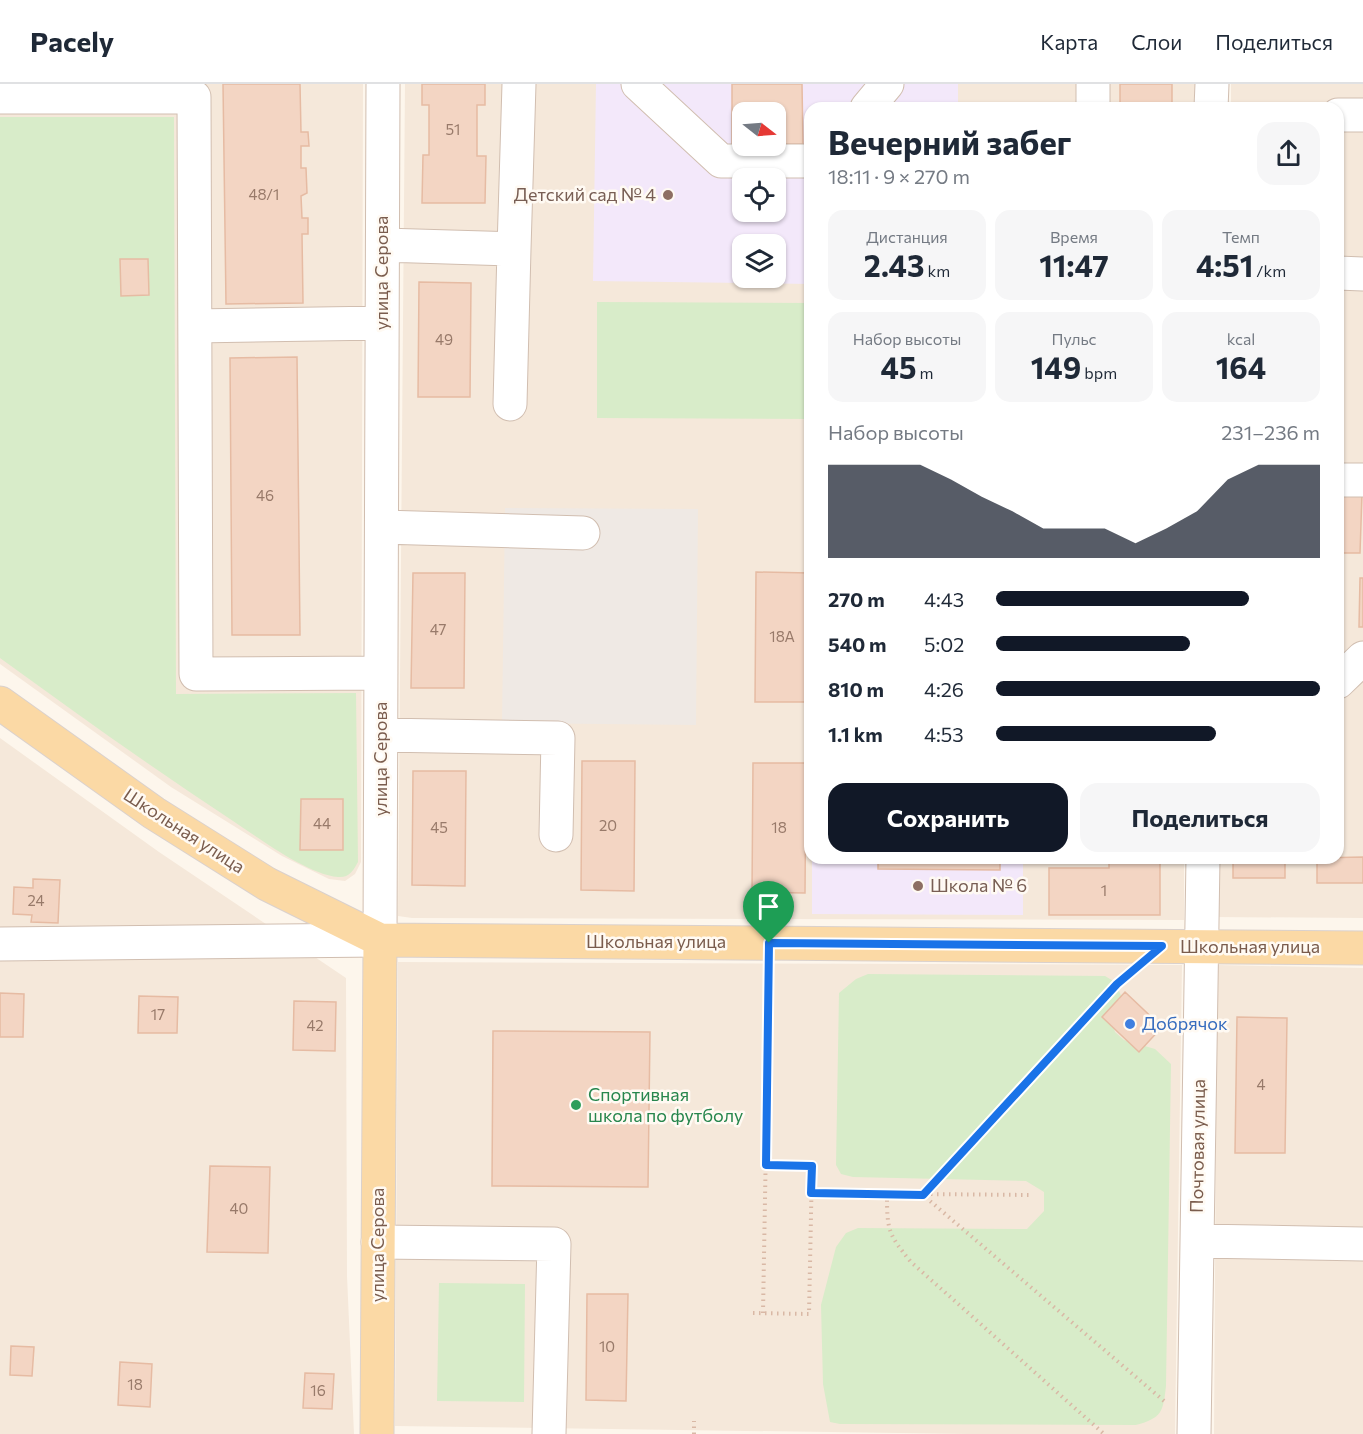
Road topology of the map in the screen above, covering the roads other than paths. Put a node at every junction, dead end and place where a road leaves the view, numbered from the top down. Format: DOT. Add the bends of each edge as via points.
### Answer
graph roads {
  1 [pos="383,84"];
  2 [pos="519,84"];
  3 [pos="638,84"];
  4 [pos="887,84"];
  5 [pos="1093,84"];
  6 [pos="1212,84"];
  7 [pos="0,98"];
  8 [pos="872,102"];
  9 [pos="1093,102"];
  10 [pos="1211,102"];
  11 [pos="1344,115"];
  12 [pos="1363,115"];
  13 [pos="804,161"];
  14 [pos="383,245"];
  15 [pos="514,249"];
  16 [pos="1344,273"];
  17 [pos="1363,274"];
  18 [pos="382,323"];
  19 [pos="195,326"];
  20 [pos="510,404"];
  21 [pos="1344,480"];
  22 [pos="1363,480"];
  23 [pos="382,527"];
  24 [pos="583,533"];
  25 [pos="1363,658"];
  26 [pos="381,673"];
  27 [pos="1344,676"];
  28 [pos="0,703"];
  29 [pos="381,735"];
  30 [pos="556,835"];
  31 [pos="1203,864"];
  32 [pos="380,940"];
  33 [pos="0,944"];
  34 [pos="1201,946"];
  35 [pos="1363,948"];
  36 [pos="1197,1240"];
  37 [pos="378,1242"];
  38 [pos="1363,1244"];
  39 [pos="377,1434"];
  40 [pos="549,1434"];
  41 [pos="1194,1434"];
  1 -- 14 [label="street, улица Серова"];
  2 -- 15 [label="street"];
  3 -- 13 [label="street" via="721,161"];
  4 -- 8 [label="street"];
  5 -- 9 [label="street"];
  6 -- 10 [label="street"];
  7 -- 19 [label="street" via="194,97"];
  11 -- 12 [label="street"];
  14 -- 15 [label="street"];
  14 -- 18 [label="street, улица Серова"];
  15 -- 20 [label="street"];
  16 -- 17 [label="street"];
  18 -- 19 [label="street"];
  18 -- 23 [label="street, улица Серова"];
  19 -- 26 [label="street" via="196,674"];
  21 -- 22 [label="street"];
  23 -- 24 [label="street"];
  23 -- 26 [label="street, улица Серова"];
  25 -- 27 [label="street"];
  26 -- 29 [label="street, улица Серова"];
  28 -- 32 [label="main road, Школьная улица" via="144,807 267,884"];
  29 -- 30 [label="street" via="558,738"];
  29 -- 32 [label="street, улица Серова"];
  31 -- 34 [label="street, Почтовая улица"];
  32 -- 33 [label="street, Школьная улица"];
  32 -- 34 [label="main road, Школьная улица"];
  32 -- 37 [label="main road, улица Серова"];
  34 -- 35 [label="main road, Школьная улица"];
  34 -- 36 [label="street, Почтовая улица"];
  36 -- 38 [label="street"];
  36 -- 41 [label="street, Почтовая улица"];
  37 -- 39 [label="main road, улица Серова"];
  37 -- 40 [label="street" via="554,1244"];
}
